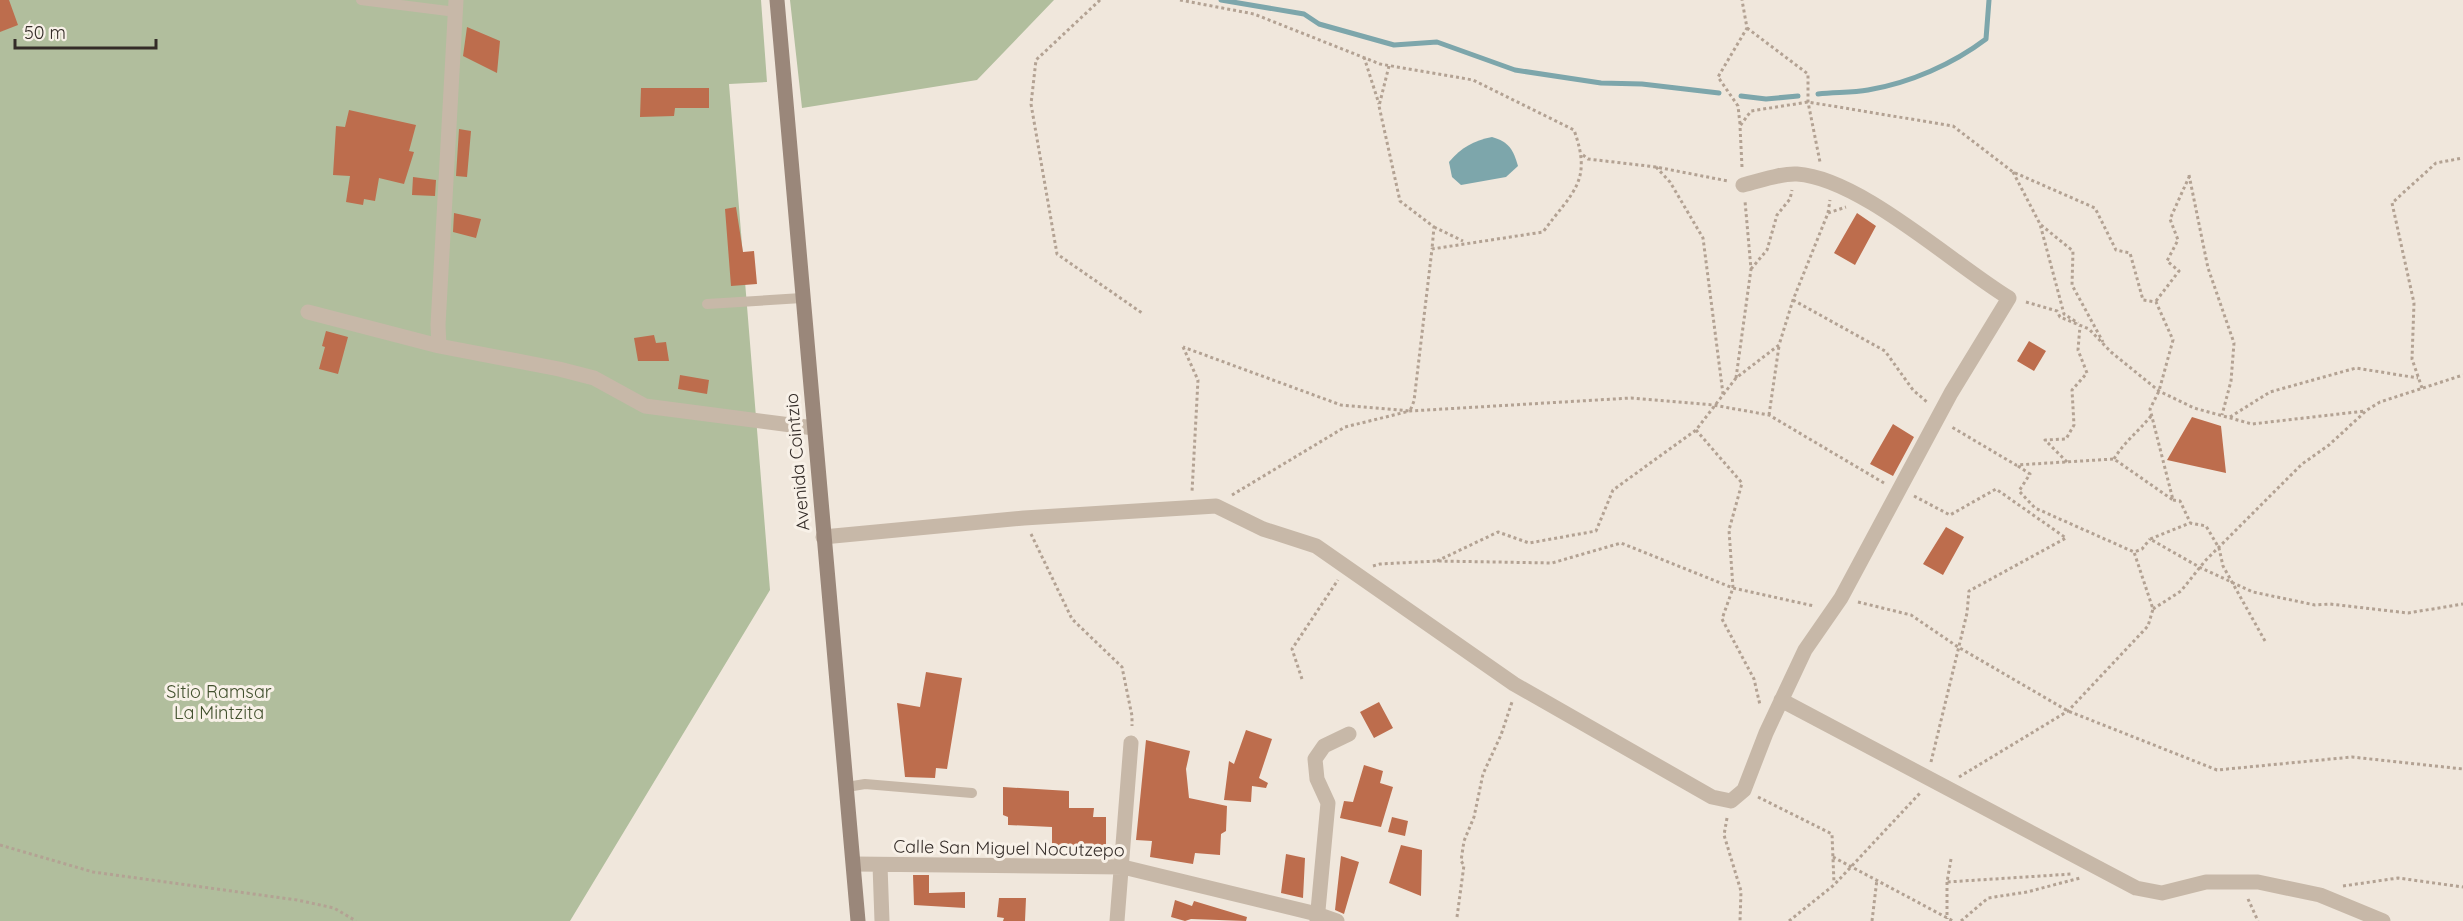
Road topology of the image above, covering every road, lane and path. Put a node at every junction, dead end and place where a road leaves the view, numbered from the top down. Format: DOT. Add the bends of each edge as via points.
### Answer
graph roads {
  1 [pos="361,0"];
  2 [pos="777,0"];
  3 [pos="1100,0"];
  4 [pos="1180,0"];
  5 [pos="1742,0"];
  6 [pos="456,6"];
  7 [pos="1747,28"];
  8 [pos="1364,57"];
  9 [pos="1389,66"];
  10 [pos="1379,106"];
  11 [pos="1740,126"];
  12 [pos="1583,155"];
  13 [pos="2463,158"];
  14 [pos="1656,166"];
  15 [pos="1795,174"];
  16 [pos="1823,178"];
  17 [pos="1743,185"];
  18 [pos="1848,206"];
  19 [pos="2040,224"];
  20 [pos="1434,227"];
  21 [pos="1464,242"];
  22 [pos="1432,249"];
  23 [pos="1751,269"];
  24 [pos="802,298"];
  25 [pos="2009,298"];
  26 [pos="1793,300"];
  27 [pos="2156,302"];
  28 [pos="707,304"];
  29 [pos="308,312"];
  30 [pos="1142,313"];
  31 [pos="2080,326"];
  32 [pos="2089,329"];
  33 [pos="1779,345"];
  34 [pos="439,346"];
  35 [pos="2106,346"];
  36 [pos="2463,375"];
  37 [pos="2418,378"];
  38 [pos="2422,388"];
  39 [pos="2159,392"];
  40 [pos="1723,394"];
  41 [pos="1713,405"];
  42 [pos="2367,410"];
  43 [pos="1410,411"];
  44 [pos="1768,415"];
  45 [pos="1939,416"];
  46 [pos="2151,416"];
  47 [pos="2221,416"];
  48 [pos="2230,418"];
  49 [pos="814,428"];
  50 [pos="1696,430"];
  51 [pos="2114,459"];
  52 [pos="2067,462"];
  53 [pos="2016,465"];
  54 [pos="1900,489"];
  55 [pos="2173,500"];
  56 [pos="1216,506"];
  57 [pos="1189,507"];
  58 [pos="1024,518"];
  59 [pos="2190,523"];
  60 [pos="824,537"];
  61 [pos="2150,539"];
  62 [pos="2219,548"];
  63 [pos="2134,552"];
  64 [pos="1437,561"];
  65 [pos="2201,568"];
  66 [pos="1352,573"];
  67 [pos="2234,584"];
  68 [pos="1733,588"];
  69 [pos="1837,604"];
  70 [pos="2463,604"];
  71 [pos="2153,609"];
  72 [pos="2265,641"];
  73 [pos="1958,647"];
  74 [pos="1302,679"];
  75 [pos="1514,684"];
  76 [pos="1781,700"];
  77 [pos="2068,711"];
  78 [pos="1766,733"];
  79 [pos="1349,734"];
  80 [pos="1131,743"];
  81 [pos="2463,770"];
  82 [pos="1927,776"];
  83 [pos="1945,786"];
  84 [pos="847,787"];
  85 [pos="1744,790"];
  86 [pos="972,793"];
  87 [pos="1731,801"];
  88 [pos="0,845"];
  89 [pos="1833,857"];
  90 [pos="1951,859"];
  91 [pos="854,864"];
  92 [pos="880,865"];
  93 [pos="1851,865"];
  94 [pos="1123,867"];
  95 [pos="1877,879"];
  96 [pos="1947,882"];
  97 [pos="1834,885"];
  98 [pos="2463,887"];
  99 [pos="2320,895"];
  100 [pos="1317,917"];
  101 [pos="1457,917"];
  102 [pos="1947,919"];
  103 [pos="356,921"];
  104 [pos="858,921"];
  105 [pos="882,921"];
  106 [pos="1117,921"];
  107 [pos="1337,921"];
  108 [pos="1740,921"];
  109 [pos="1789,921"];
  110 [pos="1872,921"];
  111 [pos="1953,921"];
  112 [pos="1961,921"];
  113 [pos="2384,921"];
  1 -- 6 [label="lane"];
  2 -- 24 [label="main road, Avenida Cointzio"];
  3 -- 30 [label="path" via="1036,60 1031,104 1057,254"];
  4 -- 8 [label="path" via="1254,14"];
  5 -- 7 [label="path"];
  6 -- 34 [label="street"];
  7 -- 11 [label="path" via="1718,77 1738,106"];
  7 -- 16 [label="path" via="1808,74 1808,102"];
  8 -- 9 [label="path"];
  8 -- 10 [label="path"];
  9 -- 10 [label="path"];
  9 -- 12 [label="path" via="1473,80 1574,130"];
  10 -- 20 [label="path" via="1400,201"];
  12 -- 14 [label="path" via="1588,159"];
  12 -- 21 [label="path" via="1581,180 1543,232"];
  13 -- 37 [label="path" via="2436,163 2392,203 2414,303 2412,359"];
  14 -- 17 [label="path"];
  14 -- 40 [label="path" via="1703,238"];
  15 -- 16 [label="street"];
  15 -- 17 [label="street"];
  15 -- 23 [label="path" via="1790,199 1777,215 1767,250"];
  16 -- 25 [label="street" via="1896,218"];
  18 -- 26 [label="path" via="1828,213"];
  19 -- 27 [label="path" via="2013,172 2096,208 2116,250 2130,253 2144,300"];
  19 -- 32 [label="path" via="2064,314"];
  19 -- 35 [label="path" via="2073,252 2072,285"];
  20 -- 21 [label="path"];
  20 -- 22 [label="path"];
  21 -- 22 [label="path"];
  22 -- 43 [label="path"];
  24 -- 28 [label="lane"];
  24 -- 49 [label="main road, Avenida Cointzio"];
  25 -- 31 [label="path" via="2057,311 2060,317"];
  25 -- 45 [label="street"];
  26 -- 33 [label="path"];
  26 -- 45 [label="path" via="1885,351 1913,390"];
  27 -- 39 [label="path" via="2173,340"];
  27 -- 47 [label="path" via="2180,271 2167,261 2178,240 2170,219 2189,176 2208,268 2234,344 2231,381"];
  29 -- 34 [label="street"];
  31 -- 32 [label="path"];
  31 -- 52 [label="path" via="2078,350 2087,373 2072,390 2074,425 2066,439 2045,440"];
  32 -- 35 [label="path"];
  33 -- 40 [label="path" via="1736,378"];
  33 -- 44 [label="path"];
  34 -- 49 [label="street" via="594,378 645,406"];
  35 -- 39 [label="path"];
  36 -- 38 [label="path"];
  37 -- 38 [label="path"];
  37 -- 48 [label="path" via="2356,368 2270,392"];
  38 -- 42 [label="path"];
  39 -- 46 [label="path" via="2150,409"];
  39 -- 47 [label="path"];
  40 -- 41 [label="path"];
  41 -- 43 [label="path" via="1630,398"];
  41 -- 44 [label="path"];
  41 -- 50 [label="path"];
  42 -- 48 [label="path" via="2252,424"];
  42 -- 62 [label="path" via="2302,464"];
  43 -- 56 [label="path" via="1345,427"];
  43 -- 57 [label="path" via="1341,405 1183,347 1198,380"];
  44 -- 54 [label="path" via="1876,480"];
  45 -- 53 [label="path"];
  45 -- 54 [label="street"];
  46 -- 51 [label="path" via="2125,441"];
  46 -- 55 [label="path"];
  47 -- 48 [label="path"];
  49 -- 60 [label="main road, Avenida Cointzio"];
  50 -- 64 [label="path" via="1613,490 1596,531 1529,543 1498,532"];
  50 -- 68 [label="path" via="1742,483 1730,530"];
  51 -- 52 [label="path"];
  51 -- 55 [label="path"];
  52 -- 53 [label="path"];
  53 -- 63 [label="path" via="2030,474 2019,491 2035,508"];
  54 -- 69 [label="street"];
  54 -- 73 [label="path" via="1950,515 1996,489 2066,538 1969,591"];
  55 -- 59 [label="path" via="2180,501"];
  56 -- 57 [label="street"];
  56 -- 66 [label="street" via="1263,529 1316,546"];
  57 -- 58 [label="street"];
  58 -- 60 [label="street"];
  58 -- 80 [label="path" via="1072,619 1122,667 1132,716"];
  59 -- 61 [label="path"];
  59 -- 62 [label="path" via="2206,526"];
  60 -- 84 [label="main road, Avenida Cointzio"];
  61 -- 63 [label="path"];
  61 -- 65 [label="path"];
  62 -- 65 [label="path"];
  62 -- 67 [label="path" via="2223,567"];
  63 -- 71 [label="path"];
  64 -- 66 [label="path" via="1380,564"];
  64 -- 68 [label="path" via="1552,563 1621,543"];
  65 -- 67 [label="path"];
  65 -- 71 [label="path" via="2181,591"];
  66 -- 74 [label="path" via="1292,650"];
  66 -- 75 [label="street"];
  67 -- 70 [label="path" via="2315,605 2408,613"];
  67 -- 72 [label="path"];
  68 -- 69 [label="path"];
  68 -- 78 [label="path" via="1722,618 1754,679"];
  69 -- 73 [label="path" via="1911,615"];
  69 -- 76 [label="street" via="1805,650"];
  71 -- 77 [label="path" via="2148,626"];
  73 -- 77 [label="path"];
  73 -- 82 [label="path"];
  75 -- 87 [label="street" via="1712,797"];
  75 -- 101 [label="path" via="1512,706 1483,774 1474,817 1464,841"];
  76 -- 78 [label="street"];
  76 -- 82 [label="street"];
  77 -- 81 [label="path" via="2217,770 2352,758"];
  77 -- 83 [label="path"];
  78 -- 85 [label="street"];
  79 -- 100 [label="street" via="1324,746 1315,759 1317,779 1328,803"];
  80 -- 94 [label="street"];
  82 -- 83 [label="street"];
  83 -- 93 [label="path" via="1920,793"];
  83 -- 99 [label="street" via="2136,888 2162,893 2206,882 2258,882"];
  84 -- 86 [label="lane" via="865,784"];
  84 -- 91 [label="main road, Avenida Cointzio"];
  85 -- 87 [label="street"];
  85 -- 89 [label="path" via="1832,834"];
  87 -- 108 [label="path" via="1724,835 1741,891"];
  88 -- 103 [label="path" via="93,872 334,908"];
  89 -- 93 [label="path"];
  89 -- 97 [label="path"];
  90 -- 96 [label="path"];
  91 -- 92 [label="street, Calle San Miguel Nocutzepo"];
  91 -- 104 [label="main road, Avenida Cointzio"];
  92 -- 94 [label="street, Calle San Miguel Nocutzepo"];
  92 -- 105 [label="street"];
  93 -- 95 [label="path"];
  93 -- 97 [label="path"];
  94 -- 100 [label="street, Calle San Miguel Nocutzepo"];
  94 -- 106 [label="street"];
  95 -- 102 [label="path"];
  95 -- 110 [label="path"];
  96 -- 102 [label="path"];
  96 -- 112 [label="path" via="2067,873 2086,877 1988,898"];
  97 -- 109 [label="path"];
  98 -- 99 [label="path" via="2398,878 2352,883"];
  99 -- 113 [label="street"];
  100 -- 107 [label="street, Calle San Miguel Nocutzepo"];
  102 -- 111 [label="path"];
}
